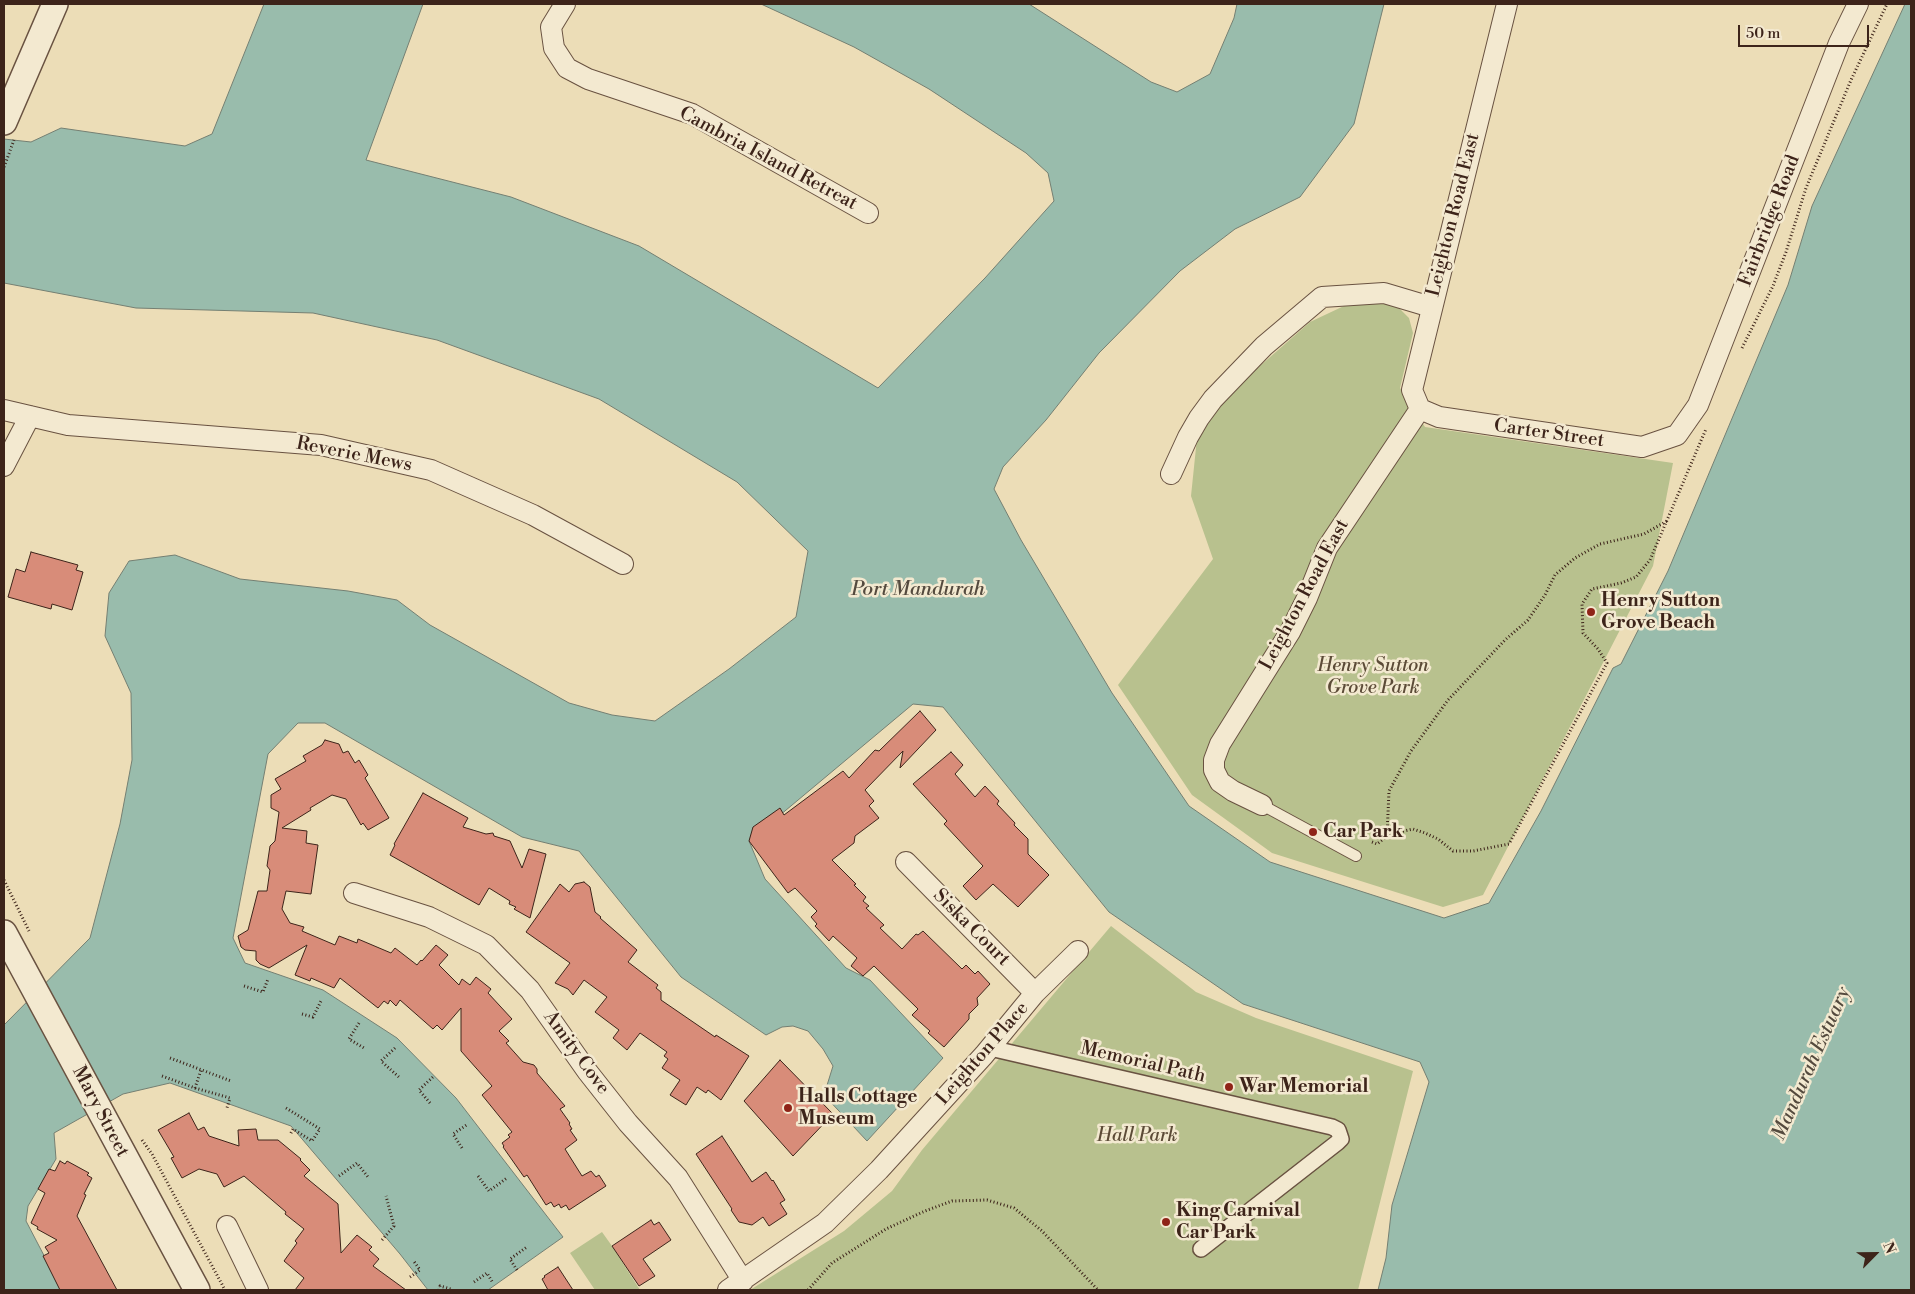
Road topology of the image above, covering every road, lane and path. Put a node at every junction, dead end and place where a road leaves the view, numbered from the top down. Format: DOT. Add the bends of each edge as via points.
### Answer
graph roads {
  1 [pos="55,4"];
  2 [pos="565,4"];
  3 [pos="1507,4"];
  4 [pos="1858,4"];
  5 [pos="1887,4"];
  6 [pos="4,122"];
  7 [pos="868,213"];
  8 [pos="1431,307"];
  9 [pos="1738,357"];
  10 [pos="1420,409"];
  11 [pos="4,410"];
  12 [pos="30,416"];
  13 [pos="1709,420"];
  14 [pos="1677,435"];
  15 [pos="4,466"];
  16 [pos="1171,474"];
  17 [pos="1668,521"];
  18 [pos="623,564"];
  19 [pos="1262,805"];
  20 [pos="1387,837"];
  21 [pos="1372,842"];
  22 [pos="1356,856"];
  23 [pos="906,862"];
  24 [pos="354,893"];
  25 [pos="4,933"];
  26 [pos="1078,951"];
  27 [pos="268,980"];
  28 [pos="244,986"];
  29 [pos="1035,994"];
  30 [pos="322,999"];
  31 [pos="302,1014"];
  32 [pos="359,1024"];
  33 [pos="364,1048"];
  34 [pos="395,1048"];
  35 [pos="990,1048"];
  36 [pos="170,1058"];
  37 [pos="201,1070"];
  38 [pos="162,1076"];
  39 [pos="434,1076"];
  40 [pos="400,1078"];
  41 [pos="231,1080"];
  42 [pos="195,1088"];
  43 [pos="430,1103"];
  44 [pos="228,1108"];
  45 [pos="286,1108"];
  46 [pos="468,1124"];
  47 [pos="290,1135"];
  48 [pos="462,1148"];
  49 [pos="339,1176"];
  50 [pos="478,1176"];
  51 [pos="368,1177"];
  52 [pos="507,1178"];
  53 [pos="386,1196"];
  54 [pos="227,1226"];
  55 [pos="382,1240"];
  56 [pos="527,1247"];
  57 [pos="1201,1248"];
  58 [pos="413,1260"];
  59 [pos="517,1270"];
  60 [pos="410,1277"];
  61 [pos="474,1282"];
  62 [pos="494,1282"];
  63 [pos="735,1285"];
  64 [pos="452,1289"];
  65 [pos="197,1290"];
  66 [pos="258,1290"];
  67 [pos="439,1290"];
  68 [pos="808,1290"];
  69 [pos="1098,1290"];
  1 -- 6 [label="street"];
  2 -- 7 [label="street, Cambria Island Retreat" via="551,27 554,48 567,68 692,114"];
  3 -- 8 [label="street, Leighton Road East"];
  4 -- 14 [label="street, Fairbridge Road" via="1839,44 1698,405"];
  5 -- 9 [label="path" via="1806,188 1773,286"];
  8 -- 10 [label="street, Leighton Road East" via="1412,390"];
  8 -- 16 [label="street" via="1384,293 1322,297 1264,346 1213,399 1188,437"];
  10 -- 14 [label="street, Carter Street" via="1439,417 1642,448"];
  10 -- 19 [label="street, Leighton Road East" via="1327,548 1290,632 1220,744 1214,760 1214,770 1220,782"];
  11 -- 12 [label="street, Reverie Mews"];
  12 -- 15 [label="street"];
  12 -- 18 [label="street, Reverie Mews" via="68,426 321,444 430,470 533,515"];
  13 -- 17 [label="path"];
  17 -- 20 [label="path" via="1644,534 1600,544 1575,558 1555,575 1546,596 1528,620 1448,700 1411,751 1389,791"];
  17 -- 20 [label="path" via="1650,560 1636,577 1592,589 1582,604 1583,633 1607,663 1509,844 1453,852 1438,839 1413,829"];
  19 -- 22 [label="lane, Leighton Road East"];
  20 -- 21 [label="path" via="1378,844"];
  23 -- 29 [label="street, Siska Court"];
  24 -- 63 [label="street, Amity Cove" via="429,917 486,945 530,990 587,1071 678,1178"];
  25 -- 65 [label="street, Mary Street"];
  26 -- 29 [label="street, Leighton Place"];
  27 -- 28 [label="path" via="263,992"];
  29 -- 35 [label="street, Leighton Place"];
  30 -- 31 [label="path" via="313,1017"];
  32 -- 33 [label="path" via="349,1039"];
  34 -- 40 [label="path" via="381,1061"];
  35 -- 57 [label="street, Memorial Path" via="1338,1130 1341,1139 1338,1142"];
  35 -- 63 [label="street, Leighton Place" via="879,1170 825,1223"];
  36 -- 37 [label="path"];
  37 -- 41 [label="path"];
  37 -- 42 [label="path"];
  38 -- 42 [label="path"];
  39 -- 43 [label="path" via="419,1090"];
  42 -- 44 [label="path" via="230,1098"];
  45 -- 47 [label="path" via="320,1129 312,1141 293,1128"];
  46 -- 48 [label="path" via="453,1134"];
  49 -- 51 [label="path" via="357,1163"];
  50 -- 52 [label="path" via="489,1191"];
  53 -- 55 [label="path" via="394,1226"];
  54 -- 66 [label="street"];
  56 -- 59 [label="path" via="510,1259"];
  58 -- 60 [label="path" via="420,1270"];
  61 -- 62 [label="path" via="487,1273"];
  64 -- 67 [label="path" via="440,1286"];
  68 -- 69 [label="path" via="832,1263 886,1229 925,1210 952,1202 987,1200 1014,1208 1042,1231"];
}
